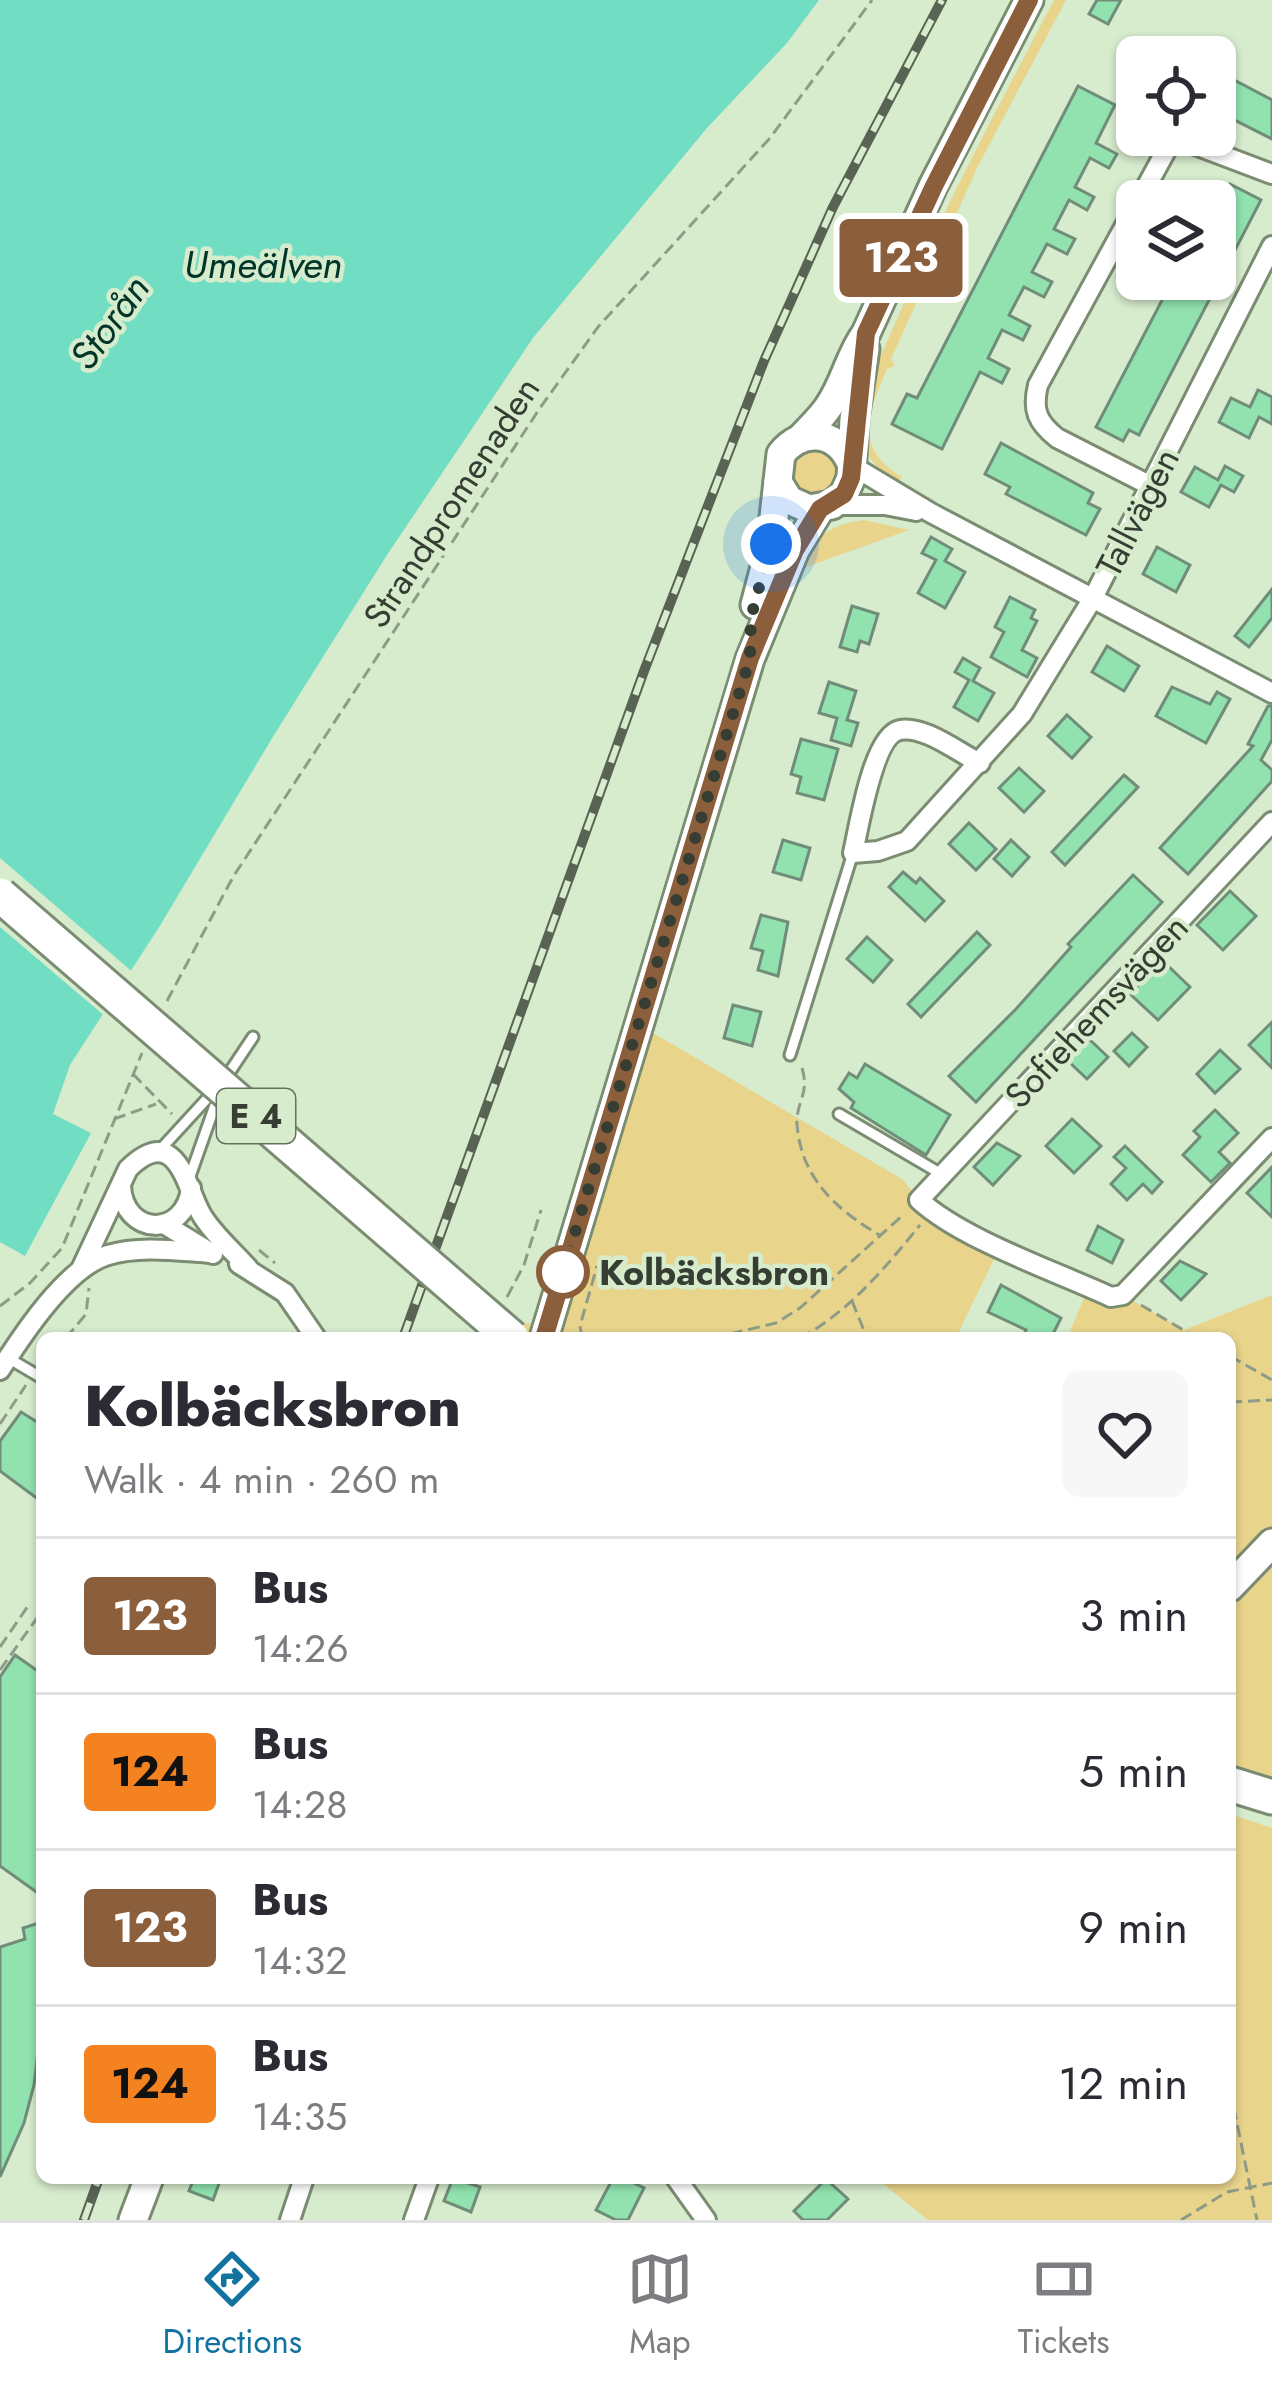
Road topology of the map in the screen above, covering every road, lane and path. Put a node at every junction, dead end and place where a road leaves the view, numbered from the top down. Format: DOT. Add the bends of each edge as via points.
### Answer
graph roads {
  1 [pos="872,0"];
  2 [pos="1029,0"];
  3 [pos="1272,174"];
  4 [pos="1272,247"];
  5 [pos="866,333"];
  6 [pos="802,437"];
  7 [pos="850,463"];
  8 [pos="778,482"];
  9 [pos="1150,485"];
  10 [pos="826,507"];
  11 [pos="932,513"];
  12 [pos="1093,598"];
  13 [pos="750,658"];
  14 [pos="1272,693"];
  15 [pos="980,764"];
  16 [pos="1272,822"];
  17 [pos="853,853"];
  18 [pos="0,895"];
  19 [pos="0,916"];
  20 [pos="159,1017"];
  21 [pos="253,1036"];
  22 [pos="796,1037"];
  23 [pos="141,1054"];
  24 [pos="790,1054"];
  25 [pos="132,1073"];
  26 [pos="225,1079"];
  27 [pos="158,1103"];
  28 [pos="838,1114"];
  29 [pos="176,1118"];
  30 [pos="112,1120"];
  31 [pos="1272,1138"];
  32 [pos="155,1155"];
  33 [pos="943,1175"];
  34 [pos="122,1182"];
  35 [pos="190,1184"];
  36 [pos="925,1206"];
  37 [pos="541,1210"];
  38 [pos="156,1224"];
  39 [pos="881,1236"];
  40 [pos="212,1253"];
  41 [pos="107,1255"];
  42 [pos="524,1265"];
  43 [pos="597,1266"];
  44 [pos="248,1268"];
  45 [pos="81,1269"];
  46 [pos="1123,1295"];
  47 [pos="851,1300"];
  48 [pos="0,1306"];
  49 [pos="312,1332"];
  50 [pos="478,1332"];
  51 [pos="505,1332"];
  52 [pos="546,1332"];
  53 [pos="581,1332"];
  54 [pos="742,1332"];
  55 [pos="811,1332"];
  56 [pos="865,1332"];
  57 [pos="1187,1332"];
  58 [pos="1236,1359"];
  59 [pos="4,1364"];
  60 [pos="36,1375"];
  61 [pos="36,1379"];
  62 [pos="1272,1380"];
  63 [pos="1272,1400"];
  64 [pos="1236,1402"];
  65 [pos="0,1424"];
  66 [pos="1272,1543"];
  67 [pos="1272,1563"];
  68 [pos="1236,1582"];
  69 [pos="1236,1585"];
  70 [pos="30,1603"];
  71 [pos="36,1619"];
  72 [pos="0,1647"];
  73 [pos="0,1670"];
  74 [pos="1236,1786"];
  75 [pos="1272,1797"];
  76 [pos="1236,1808"];
  77 [pos="1272,1818"];
  78 [pos="1236,2116"];
  79 [pos="1272,2183"];
  80 [pos="147,2184"];
  81 [pos="302,2184"];
  82 [pos="427,2184"];
  83 [pos="680,2184"];
  84 [pos="1252,2186"];
  85 [pos="133,2220"];
  86 [pos="290,2220"];
  87 [pos="413,2220"];
  88 [pos="706,2220"];
  89 [pos="1181,2220"];
  90 [pos="1257,2220"];
  1 -- 20 [label="path, Strandpromenaden" via="770,138 632,288 540,408 233,877"];
  2 -- 5 [label="main road"];
  3 -- 9 [label="street" via="1190,142 1168,147 1038,385 1034,410 1046,429"];
  4 -- 9 [label="street, Tallvägen"];
  5 -- 6 [label="main road" via="828,408"];
  5 -- 7 [label="main road"];
  6 -- 7 [label="main road" via="836,442"];
  6 -- 8 [label="main road" via="781,454"];
  7 -- 10 [label="main road" via="844,494"];
  7 -- 11 [label="street"];
  8 -- 10 [label="main road" via="799,506"];
  8 -- 13 [label="main road"];
  9 -- 12 [label="street, Tallvägen"];
  10 -- 11 [label="street"];
  10 -- 13 [label="main road" via="795,550"];
  11 -- 12 [label="street"];
  12 -- 14 [label="street"];
  12 -- 15 [label="street, Tallvägen" via="1022,714"];
  13 -- 52 [label="main road"];
  15 -- 17 [label="street, Tallvägen" via="907,841"];
  15 -- 17 [label="street" via="921,733 889,735"];
  16 -- 33 [label="street, Sofiehemsvägen"];
  17 -- 22 [label="lane"];
  18 -- 51 [label="highway, E 4, bridge"];
  19 -- 50 [label="highway, E 4"];
  21 -- 26 [label="lane"];
  22 -- 24 [label="lane"];
  22 -- 39 [label="path" via="807,1084 797,1124 802,1153 840,1211"];
  23 -- 25 [label="path"];
  25 -- 27 [label="path"];
  25 -- 30 [label="path"];
  26 -- 32 [label="lane"];
  26 -- 35 [label="lane"];
  27 -- 29 [label="path"];
  27 -- 30 [label="path"];
  28 -- 33 [label="lane"];
  30 -- 48 [label="path" via="62,1248"];
  31 -- 46 [label="street"];
  32 -- 34 [label="street" via="133,1163"];
  32 -- 35 [label="street" via="178,1163"];
  33 -- 36 [label="street, Sofiehemsvägen"];
  34 -- 38 [label="street" via="124,1206"];
  34 -- 45 [label="street"];
  35 -- 38 [label="street" via="184,1211"];
  35 -- 44 [label="street" via="201,1215"];
  36 -- 39 [label="path"];
  36 -- 46 [label="street" via="1111,1297"];
  36 -- 47 [label="path" via="885,1268"];
  37 -- 42 [label="path"];
  38 -- 40 [label="street"];
  38 -- 41 [label="street"];
  39 -- 54 [label="path" via="788,1316"];
  40 -- 41 [label="street"];
  40 -- 44 [label="street"];
  41 -- 45 [label="street"];
  43 -- 53 [label="path"];
  44 -- 49 [label="street" via="285,1294"];
  45 -- 59 [label="street"];
  46 -- 57 [label="path"];
  47 -- 55 [label="path"];
  47 -- 56 [label="path"];
  58 -- 62 [label="path"];
  59 -- 60 [label="lane"];
  61 -- 65 [label="path"];
  63 -- 64 [label="path"];
  66 -- 68 [label="main road"];
  67 -- 69 [label="main road"];
  70 -- 72 [label="path"];
  71 -- 73 [label="path"];
  74 -- 75 [label="highway"];
  76 -- 77 [label="highway"];
  78 -- 84 [label="path"];
  79 -- 84 [label="path"];
  80 -- 85 [label="main road"];
  81 -- 86 [label="street"];
  82 -- 87 [label="street"];
  83 -- 88 [label="street"];
  84 -- 89 [label="path"];
  84 -- 90 [label="path"];
}
